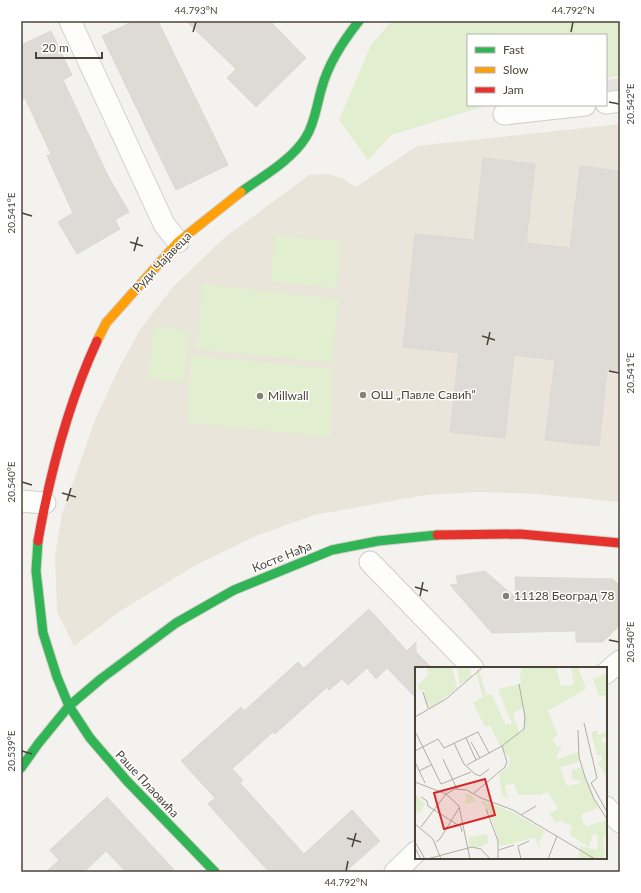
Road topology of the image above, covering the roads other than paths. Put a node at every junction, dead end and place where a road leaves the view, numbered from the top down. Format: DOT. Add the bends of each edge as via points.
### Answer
graph roads {
  1 [pos="70,21"];
  2 [pos="359,21"];
  3 [pos="620,101"];
  4 [pos="607,103"];
  5 [pos="576,106"];
  6 [pos="504,114"];
  7 [pos="178,242"];
  8 [pos="21,501"];
  9 [pos="44,503"];
  10 [pos="620,543"];
  11 [pos="370,562"];
  12 [pos="620,661"];
  13 [pos="472,667"];
  14 [pos="607,672"];
  15 [pos="70,706"];
  16 [pos="21,768"];
  17 [pos="607,808"];
  18 [pos="620,822"];
  19 [pos="415,853"];
  20 [pos="215,872"];
  21 [pos="396,872"];
  1 -- 7 [label="street" via="164,224"];
  2 -- 7 [label="street, Руди Чајавеца" via="332,60 310,130 295,152"];
  3 -- 4 [label="street"];
  5 -- 6 [label="street"];
  7 -- 9 [label="street, Руди Чајавеца" via="128,297 100,335 85,367"];
  8 -- 9 [label="street"];
  9 -- 15 [label="street, Руди Чајавеца" via="36,571 38,603 43,633 57,677"];
  10 -- 15 [label="street, Косте Нађа" via="520,534 450,534 397,538 332,550 234,590 176,623 102,678"];
  11 -- 13 [label="street"];
  12 -- 14 [label="street"];
  15 -- 16 [label="street, Косте Нађа"];
  15 -- 20 [label="street, Раше Плаовића" via="90,738 127,781"];
  17 -- 18 [label="street"];
  19 -- 21 [label="street"];
}
